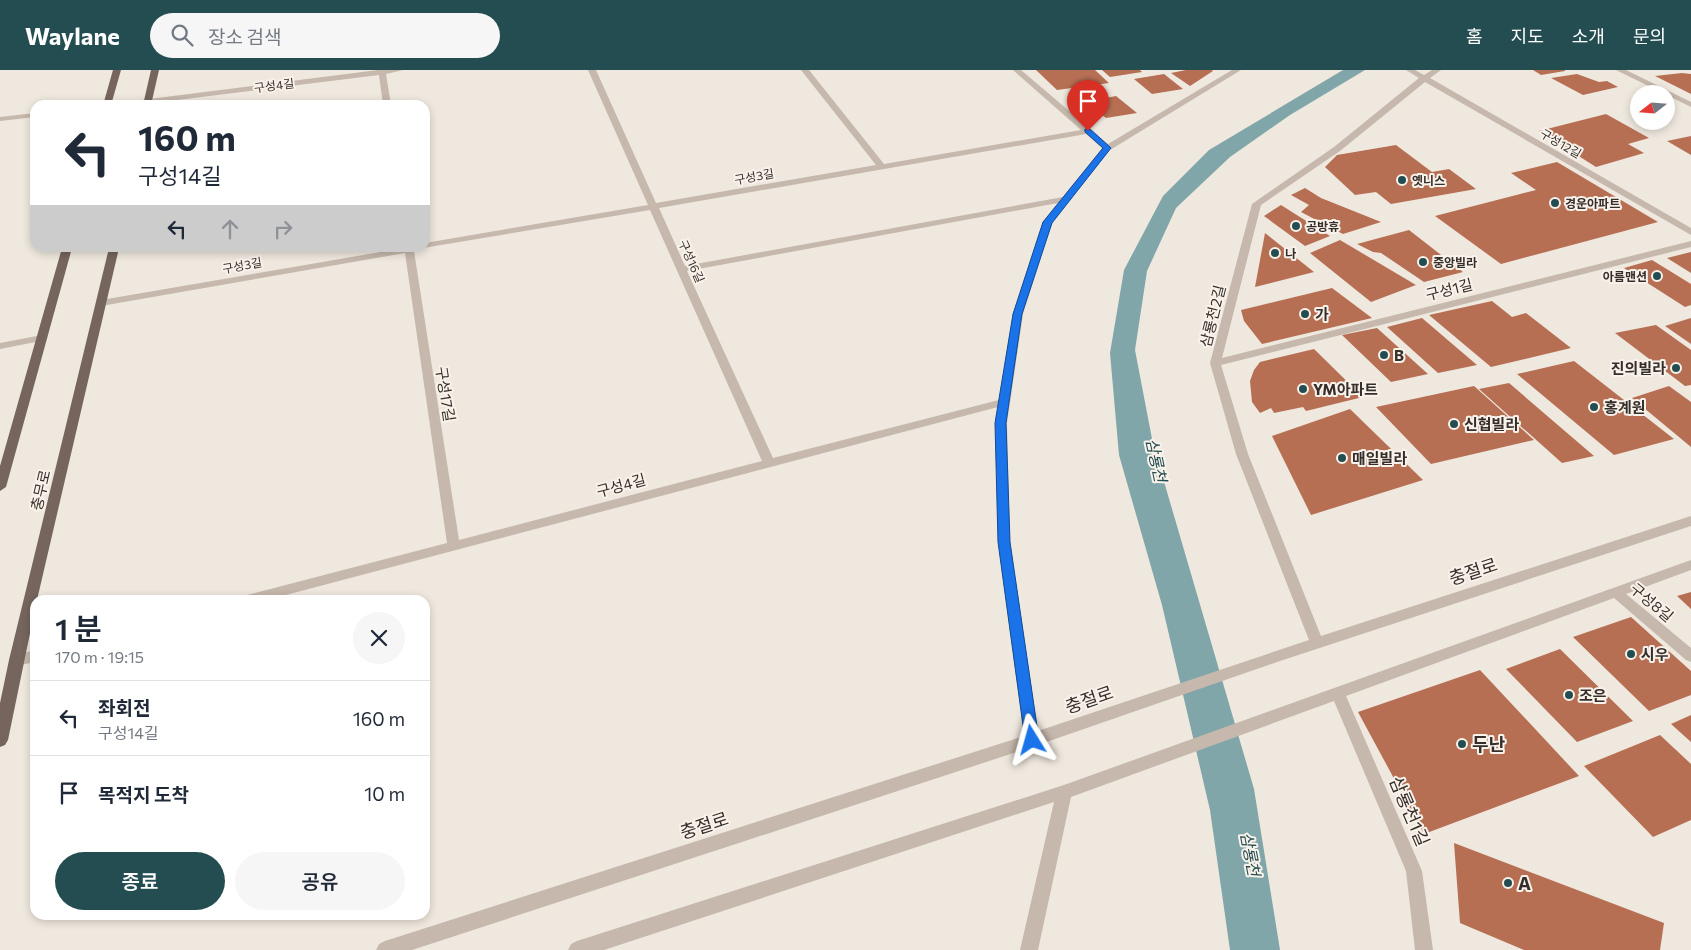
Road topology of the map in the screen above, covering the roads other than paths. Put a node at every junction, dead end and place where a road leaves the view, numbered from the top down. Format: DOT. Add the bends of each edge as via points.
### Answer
graph roads {
  1 [pos="117,70"];
  2 [pos="155,70"];
  3 [pos="399,70"];
  4 [pos="592,70"];
  5 [pos="804,70"];
  6 [pos="1017,70"];
  7 [pos="1237,70"];
  8 [pos="1410,70"];
  9 [pos="1437,70"];
  10 [pos="1620,70"];
  11 [pos="382,71"];
  12 [pos="1421,77"];
  13 [pos="108,100"];
  14 [pos="149,100"];
  15 [pos="170,100"];
  16 [pos="386,100"];
  17 [pos="1691,105"];
  18 [pos="30,116"];
  19 [pos="0,119"];
  20 [pos="1088,131"];
  21 [pos="1107,148"];
  22 [pos="882,167"];
  23 [pos="1066,199"];
  24 [pos="653,206"];
  25 [pos="1691,232"];
  26 [pos="1691,244"];
  27 [pos="430,245"];
  28 [pos="66,252"];
  29 [pos="113,252"];
  30 [pos="389,252"];
  31 [pos="413,252"];
  32 [pos="682,269"];
  33 [pos="101,303"];
  34 [pos="42,338"];
  35 [pos="0,346"];
  36 [pos="1215,364"];
  37 [pos="1004,402"];
  38 [pos="769,463"];
  39 [pos="0,487"];
  40 [pos="1691,520"];
  41 [pos="454,546"];
  42 [pos="1691,565"];
  43 [pos="1615,592"];
  44 [pos="31,595"];
  45 [pos="266,595"];
  46 [pos="30,601"];
  47 [pos="1316,643"];
  48 [pos="1691,656"];
  49 [pos="30,657"];
  50 [pos="16,660"];
  51 [pos="1338,694"];
  52 [pos="0,740"];
  53 [pos="1032,740"];
  54 [pos="1064,792"];
  55 [pos="384,950"];
  56 [pos="577,950"];
  57 [pos="1029,950"];
  58 [pos="1424,950"];
  1 -- 13 [label="main road"];
  2 -- 14 [label="main road"];
  3 -- 11 [label="street, 구성4길"];
  4 -- 24 [label="street, 구성16길"];
  5 -- 22 [label="street"];
  6 -- 20 [label="street"];
  7 -- 21 [label="street"];
  8 -- 12 [label="street, 구성12길"];
  9 -- 12 [label="street, 삼룡천2길"];
  10 -- 17 [label="street"];
  11 -- 15 [label="street, 구성4길"];
  11 -- 16 [label="street"];
  12 -- 25 [label="street, 구성12길"];
  12 -- 36 [label="street, 삼룡천2길" via="1337,149 1257,204"];
  18 -- 19 [label="street"];
  20 -- 21 [label="street"];
  20 -- 22 [label="street, 구성3길"];
  21 -- 23 [label="street"];
  22 -- 24 [label="street, 구성3길"];
  23 -- 32 [label="street"];
  23 -- 37 [label="street" via="1048,222 1018,314"];
  24 -- 27 [label="street, 구성3길"];
  24 -- 32 [label="street, 구성16길"];
  26 -- 36 [label="street, 구성1길"];
  28 -- 34 [label="main road"];
  29 -- 33 [label="main road, 충무로"];
  30 -- 33 [label="street, 구성3길"];
  31 -- 41 [label="street, 구성17길"];
  32 -- 38 [label="street, 구성16길"];
  33 -- 44 [label="main road, 충무로"];
  34 -- 35 [label="street"];
  34 -- 39 [label="main road"];
  36 -- 47 [label="street, 삼룡천2길" via="1242,454"];
  37 -- 38 [label="street, 구성4길"];
  37 -- 53 [label="street" via="1001,423 1004,542"];
  38 -- 41 [label="street, 구성4길"];
  40 -- 47 [label="street, 충절로"];
  41 -- 45 [label="street, 구성4길"];
  42 -- 43 [label="street"];
  43 -- 48 [label="street, 구성8길"];
  43 -- 51 [label="street"];
  46 -- 50 [label="main road, 충무로"];
  47 -- 53 [label="street, 충절로"];
  49 -- 50 [label="street"];
  50 -- 52 [label="main road, 충무로"];
  51 -- 54 [label="street"];
  51 -- 58 [label="street, 삼룡천1길" via="1414,871"];
  53 -- 55 [label="street, 충절로"];
  54 -- 56 [label="street"];
  54 -- 57 [label="street"];
}
